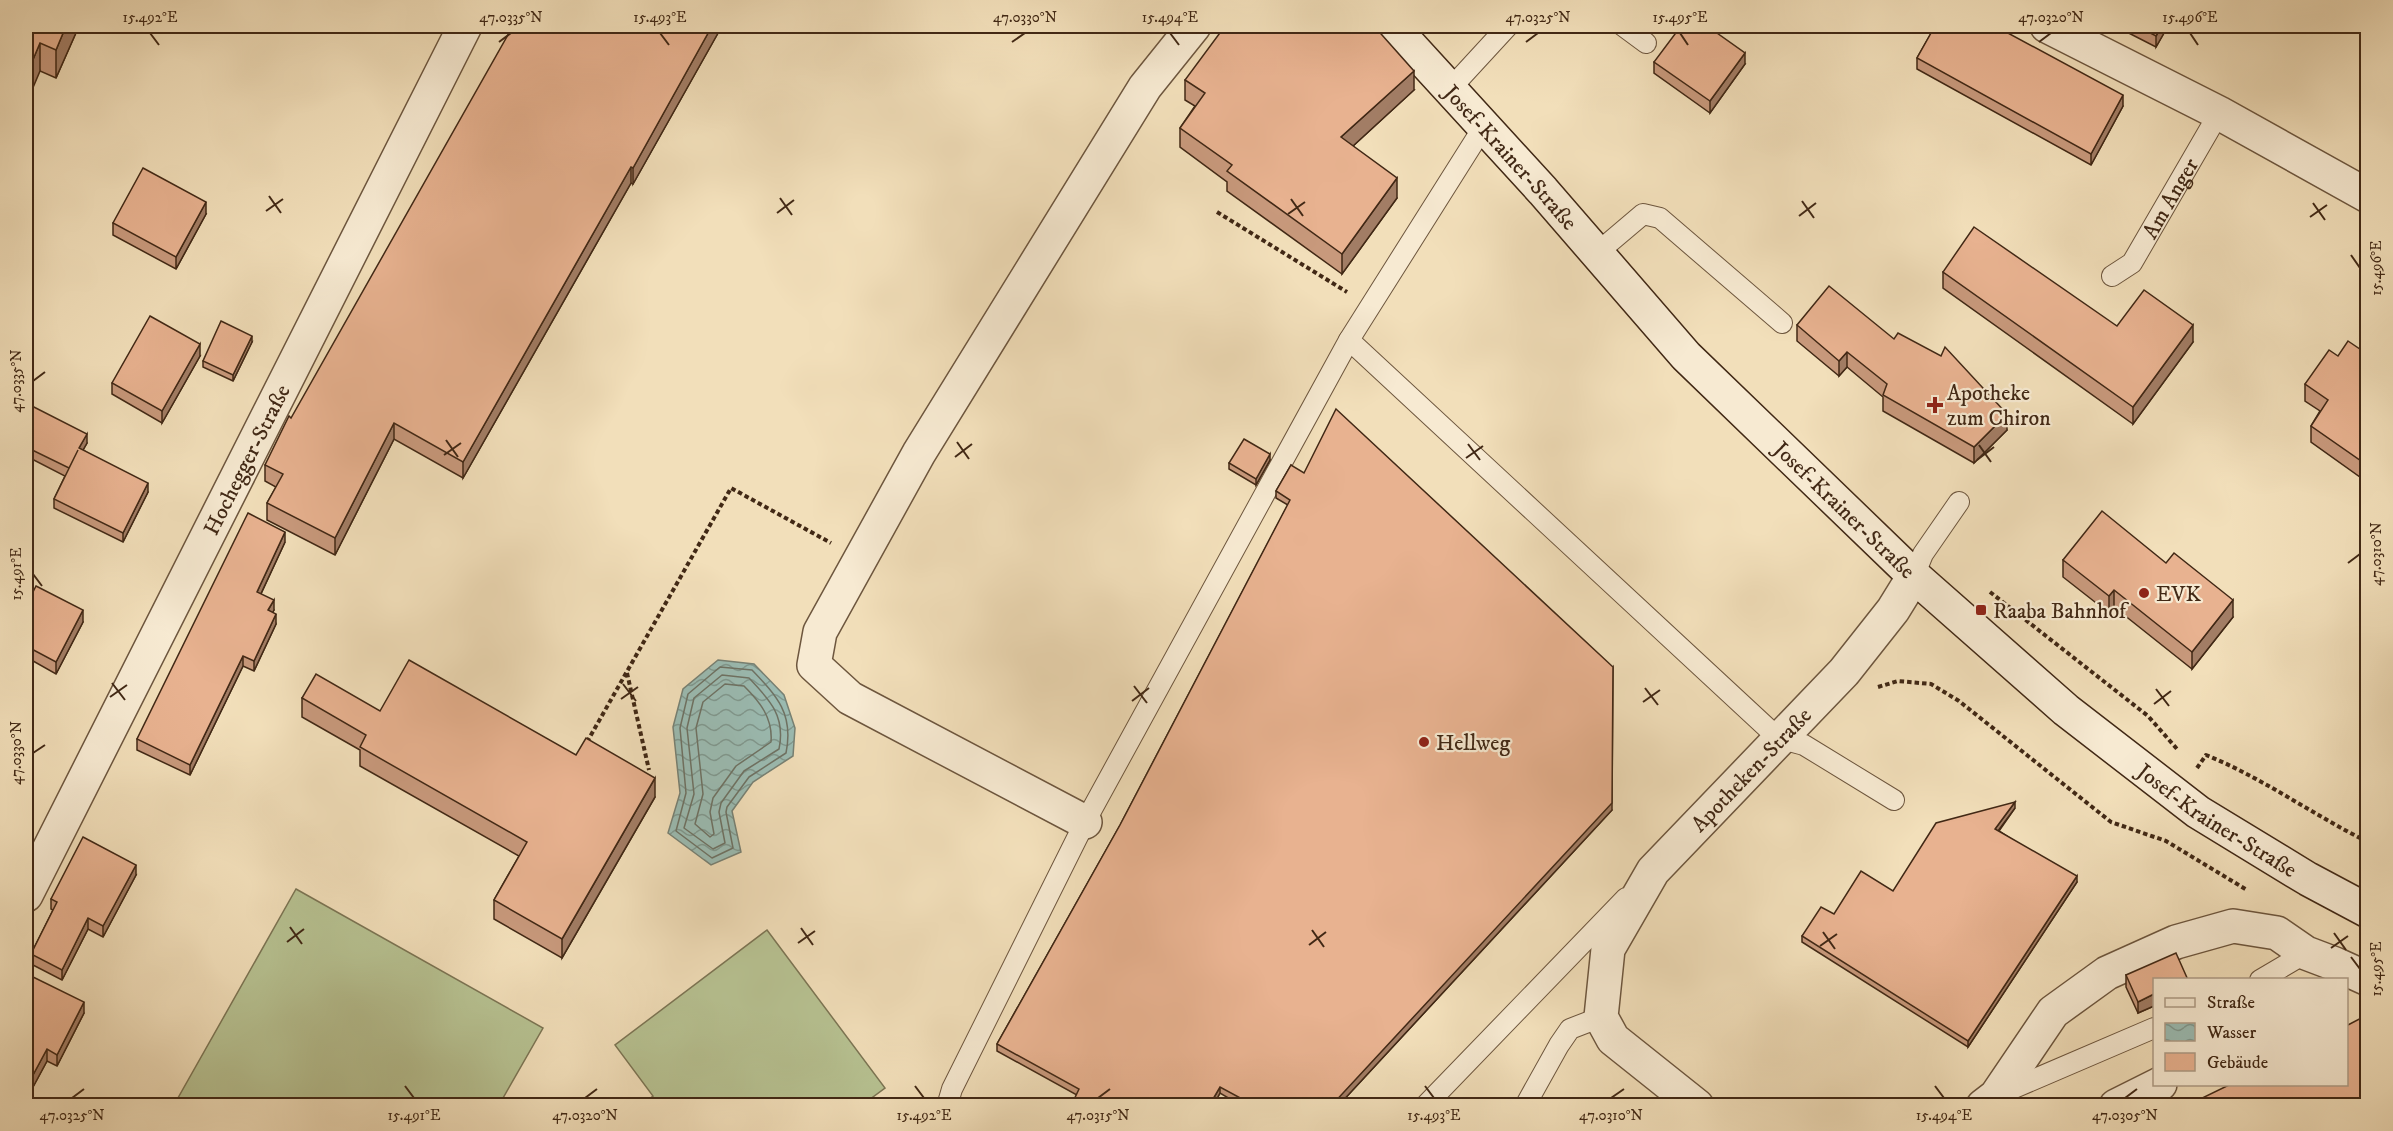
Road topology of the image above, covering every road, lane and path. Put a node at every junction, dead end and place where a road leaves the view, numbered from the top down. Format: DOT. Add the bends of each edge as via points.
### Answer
graph roads {
  1 [pos="465,26"];
  2 [pos="1194,26"];
  3 [pos="1392,26"];
  4 [pos="1508,26"];
  5 [pos="1623,26"];
  6 [pos="2047,26"];
  7 [pos="1647,44"];
  8 [pos="1450,89"];
  9 [pos="2219,113"];
  10 [pos="1484,126"];
  11 [pos="2367,196"];
  12 [pos="1217,212"];
  13 [pos="1597,254"];
  14 [pos="2112,276"];
  15 [pos="1371,307"];
  16 [pos="1782,323"];
  17 [pos="1349,340"];
  18 [pos="1959,502"];
  19 [pos="860,560"];
  20 [pos="1914,576"];
  21 [pos="1981,585"];
  22 [pos="627,673"];
  23 [pos="1876,687"];
  24 [pos="1778,738"];
  25 [pos="583,750"];
  26 [pos="2182,754"];
  27 [pos="2189,762"];
  28 [pos="2196,769"];
  29 [pos="649,770"];
  30 [pos="2202,776"];
  31 [pos="1894,800"];
  32 [pos="1085,822"];
  33 [pos="2367,842"];
  34 [pos="1653,871"];
  35 [pos="2253,894"];
  36 [pos="26,895"];
  37 [pos="2367,911"];
  38 [pos="2301,966"];
  39 [pos="2266,978"];
  40 [pos="2367,981"];
  41 [pos="2348,992"];
  42 [pos="1601,1017"];
  43 [pos="2153,1028"];
  44 [pos="2156,1086"];
  45 [pos="1995,1102"];
  46 [pos="947,1106"];
  47 [pos="1425,1106"];
  48 [pos="1525,1106"];
  49 [pos="1697,1106"];
  50 [pos="2116,1106"];
  1 -- 36 [label="street, Hochegger-Straße"];
  2 -- 19 [label="street" via="1145,87 919,453"];
  3 -- 8 [label="street, Josef-Krainer-Straße"];
  4 -- 8 [label="lane"];
  5 -- 7 [label="lane"];
  6 -- 9 [label="street"];
  8 -- 10 [label="street, Josef-Krainer-Straße"];
  9 -- 11 [label="street"];
  9 -- 14 [label="lane, Am Anger" via="2132,263"];
  10 -- 13 [label="street, Josef-Krainer-Straße"];
  10 -- 15 [label="lane"];
  12 -- 15 [label="path"];
  13 -- 16 [label="lane" via="1643,214 1660,218"];
  13 -- 20 [label="street, Josef-Krainer-Straße" via="1686,356"];
  15 -- 17 [label="lane"];
  17 -- 24 [label="lane"];
  17 -- 32 [label="lane"];
  18 -- 20 [label="lane" via="1923,554"];
  19 -- 22 [label="path" via="731,488"];
  19 -- 32 [label="street" via="820,632 814,665 850,698"];
  20 -- 24 [label="street, Apotheken-Straße" via="1893,610 1844,672"];
  20 -- 37 [label="street, Josef-Krainer-Straße" via="2066,710 2198,812"];
  21 -- 26 [label="path" via="2148,716"];
  22 -- 25 [label="path"];
  22 -- 29 [label="path"];
  23 -- 35 [label="path" via="1898,681 1931,684 1959,701 2111,822 2166,841"];
  24 -- 31 [label="lane" via="1803,745"];
  24 -- 34 [label="street, Apotheken-Straße"];
  27 -- 28 [label="path"];
  28 -- 30 [label="path"];
  28 -- 33 [label="path" via="2206,754 2225,762"];
  32 -- 46 [label="lane"];
  34 -- 42 [label="street" via="1608,949"];
  34 -- 47 [label="lane, Apotheken-Straße"];
  38 -- 39 [label="lane"];
  38 -- 40 [label="street"];
  38 -- 45 [label="street" via="2277,933 2233,926 2176,942 2107,973 2053,1012"];
  40 -- 41 [label="street"];
  42 -- 48 [label="lane" via="1570,1029"];
  42 -- 49 [label="street" via="1613,1040"];
  43 -- 45 [label="lane"];
  44 -- 50 [label="street"];
}
